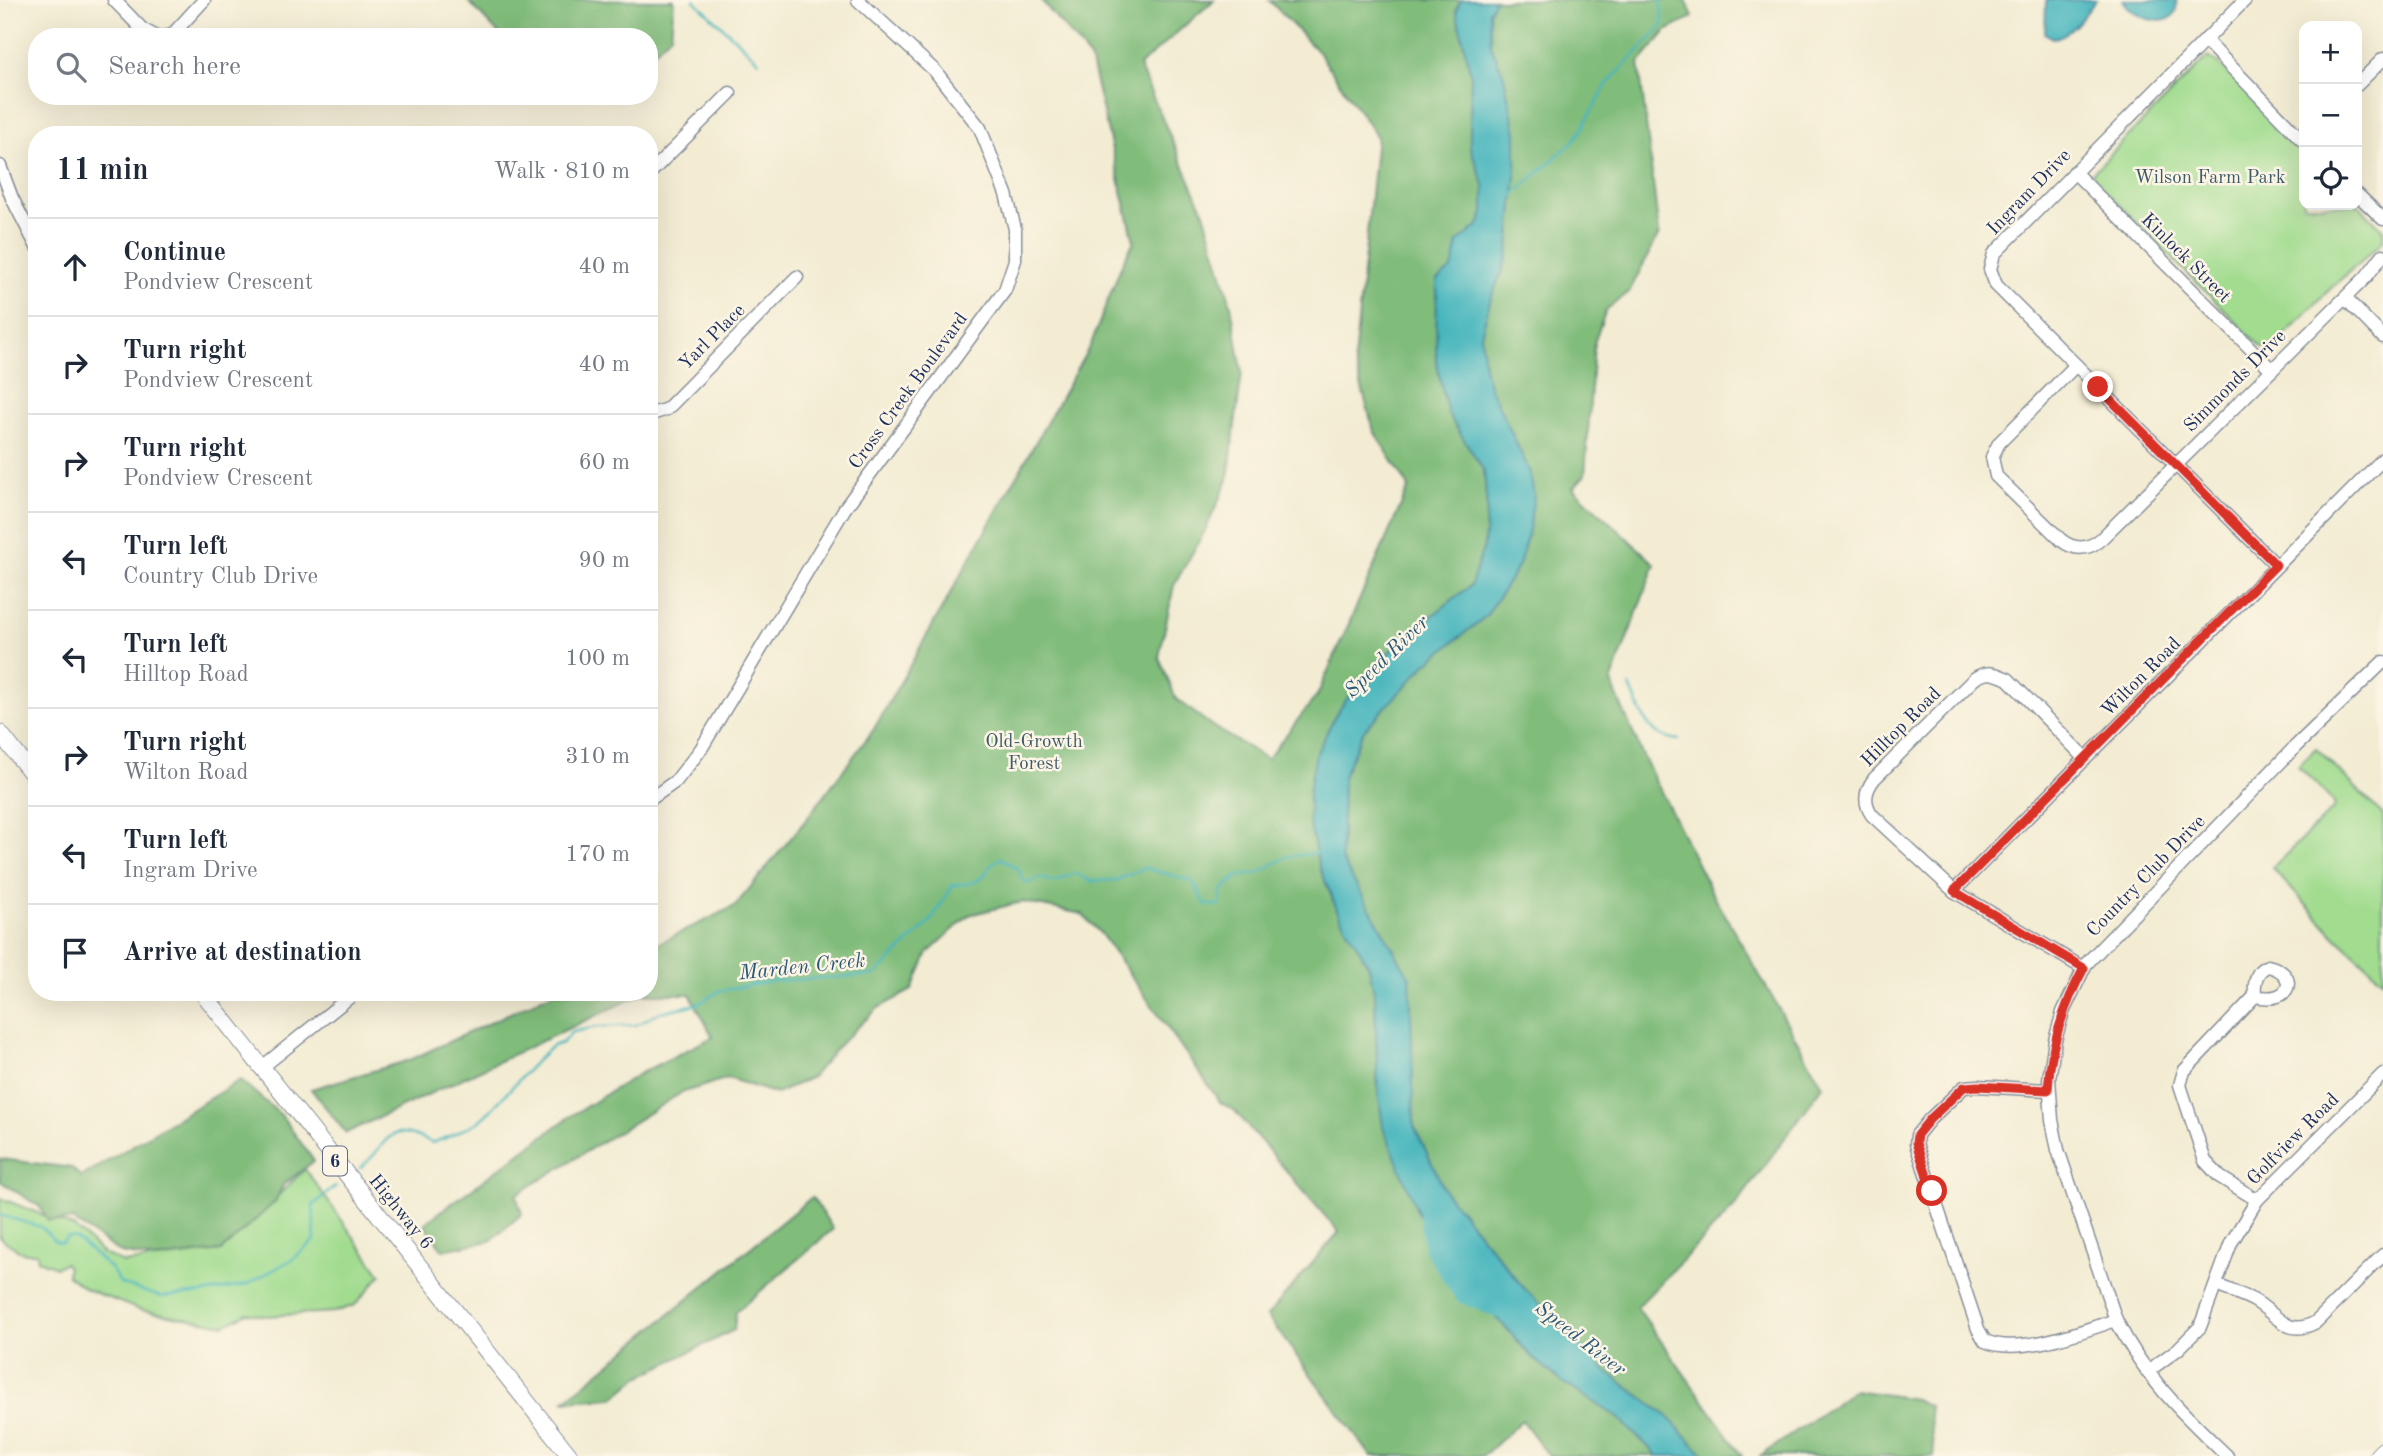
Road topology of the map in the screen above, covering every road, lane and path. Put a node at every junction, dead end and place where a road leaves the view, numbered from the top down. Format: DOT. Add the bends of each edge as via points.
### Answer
graph roads {
  1 [pos="114,0"];
  2 [pos="204,0"];
  3 [pos="858,0"];
  4 [pos="2245,0"];
  5 [pos="141,28"];
  6 [pos="178,28"];
  7 [pos="2205,40"];
  8 [pos="2383,59"];
  9 [pos="2358,84"];
  10 [pos="730,93"];
  11 [pos="2299,135"];
  12 [pos="658,165"];
  13 [pos="0,166"];
  14 [pos="2074,172"];
  15 [pos="12,198"];
  16 [pos="2362,199"];
  17 [pos="0,205"];
  18 [pos="2383,219"];
  19 [pos="28,229"];
  20 [pos="2383,256"];
  21 [pos="797,277"];
  22 [pos="2345,298"];
  23 [pos="2383,337"];
  24 [pos="2076,365"];
  25 [pos="2272,369"];
  26 [pos="658,412"];
  27 [pos="2383,459"];
  28 [pos="2176,465"];
  29 [pos="2276,565"];
  30 [pos="2383,662"];
  31 [pos="0,733"];
  32 [pos="2085,758"];
  33 [pos="28,769"];
  34 [pos="658,794"];
  35 [pos="1954,891"];
  36 [pos="2084,968"];
  37 [pos="2255,996"];
  38 [pos="209,1001"];
  39 [pos="345,1001"];
  40 [pos="261,1068"];
  41 [pos="2383,1074"];
  42 [pos="2048,1090"];
  43 [pos="2257,1200"];
  44 [pos="2383,1255"];
  45 [pos="2216,1285"];
  46 [pos="2116,1320"];
  47 [pos="2147,1372"];
  48 [pos="2383,1450"];
  49 [pos="570,1456"];
  50 [pos="2227,1456"];
  51 [pos="2377,1456"];
  1 -- 5 [label="street"];
  2 -- 6 [label="street"];
  3 -- 34 [label="street, Cross Creek Boulevard" via="935,71 980,128 1006,194 1015,229 1014,260 1005,290 845,508 701,749 676,781"];
  4 -- 7 [label="street, Ingram Drive"];
  7 -- 11 [label="street"];
  7 -- 14 [label="street, Ingram Drive"];
  8 -- 9 [label="street"];
  10 -- 12 [label="street"];
  13 -- 15 [label="street"];
  14 -- 24 [label="street, Ingram Drive" via="1994,254 1990,269 1996,285"];
  14 -- 25 [label="street, Kinlock Street"];
  15 -- 17 [label="street"];
  15 -- 19 [label="street"];
  16 -- 18 [label="street"];
  20 -- 22 [label="street, Simmonds Drive"];
  21 -- 26 [label="street, Yarl Place" via="667,409"];
  22 -- 23 [label="street"];
  22 -- 25 [label="street, Simmonds Drive"];
  24 -- 28 [label="street, Ingram Drive"];
  24 -- 28 [label="street, Simmonds Drive" via="1999,443 1992,457 1997,478 2063,542 2083,548 2102,538"];
  25 -- 28 [label="street, Simmonds Drive"];
  27 -- 29 [label="street, Wilton Road"];
  28 -- 29 [label="street, Ingram Drive"];
  29 -- 32 [label="street, Wilton Road"];
  30 -- 36 [label="street, Country Club Drive" via="2296,746"];
  31 -- 33 [label="main road"];
  32 -- 35 [label="street, Wilton Road"];
  32 -- 35 [label="street, Hilltop Road" via="2008,679 1991,672 1974,679 1882,771 1866,792 1867,808"];
  35 -- 36 [label="street, Hilltop Road"];
  36 -- 42 [label="street, Country Club Drive" via="2057,1029"];
  37 -- 43 [label="street" via="2184,1071 2180,1085 2205,1161 2220,1177"];
  38 -- 40 [label="main road, Highway 6 / 6"];
  39 -- 40 [label="street"];
  40 -- 49 [label="main road, Highway 6 / 6"];
  41 -- 43 [label="street, Golfview Road"];
  42 -- 46 [label="street, Country Club Drive" via="2058,1150"];
  42 -- 46 [label="street" via="1964,1087 1930,1119 1916,1143 1985,1341 2050,1342"];
  43 -- 45 [label="street, Golfview Road" via="2231,1243"];
  44 -- 45 [label="street" via="2304,1329 2293,1328 2255,1301"];
  45 -- 47 [label="street, Golfview Road" via="2200,1327"];
  46 -- 47 [label="street, Country Club Drive"];
  47 -- 50 [label="street, Country Club Drive"];
  48 -- 51 [label="main road"];
}
